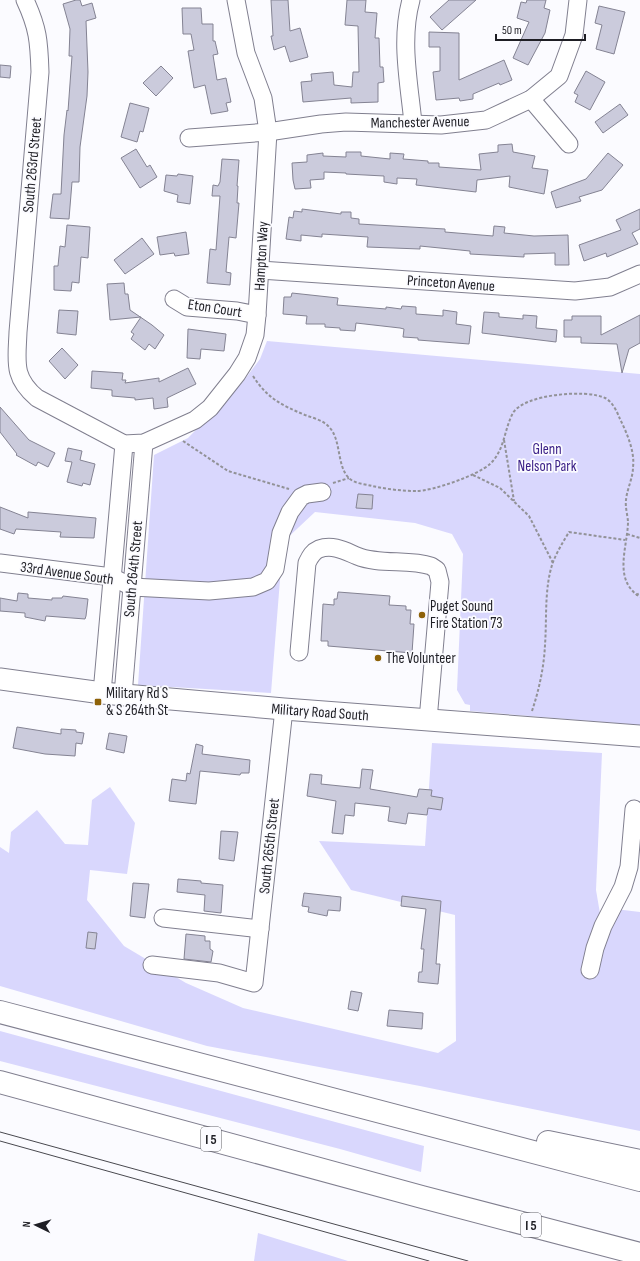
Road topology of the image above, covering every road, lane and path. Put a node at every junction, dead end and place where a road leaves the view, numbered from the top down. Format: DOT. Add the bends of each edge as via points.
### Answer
graph roads {
  1 [pos="25,0"];
  2 [pos="236,0"];
  3 [pos="411,0"];
  4 [pos="578,0"];
  5 [pos="532,99"];
  6 [pos="413,123"];
  7 [pos="268,132"];
  8 [pos="189,138"];
  9 [pos="569,144"];
  10 [pos="260,270"];
  11 [pos="640,274"];
  12 [pos="174,299"];
  13 [pos="257,315"];
  14 [pos="244,363"];
  15 [pos="172,431"];
  16 [pos="504,440"];
  17 [pos="144,443"];
  18 [pos="124,444"];
  19 [pos="473,475"];
  20 [pos="315,493"];
  21 [pos="514,502"];
  22 [pos="627,534"];
  23 [pos="640,538"];
  24 [pos="626,540"];
  25 [pos="553,562"];
  26 [pos="0,563"];
  27 [pos="112,577"];
  28 [pos="132,587"];
  29 [pos="640,593"];
  30 [pos="636,595"];
  31 [pos="640,597"];
  32 [pos="299,652"];
  33 [pos="0,679"];
  34 [pos="112,694"];
  35 [pos="284,709"];
  36 [pos="530,716"];
  37 [pos="428,720"];
  38 [pos="640,736"];
  39 [pos="634,809"];
  40 [pos="163,918"];
  41 [pos="260,929"];
  42 [pos="152,965"];
  43 [pos="590,970"];
  44 [pos="0,1012"];
  45 [pos="0,1082"];
  46 [pos="337,1100"];
  47 [pos="640,1161"];
  48 [pos="640,1180"];
  49 [pos="422,1197"];
  50 [pos="640,1254"];
  51 [pos="608,1261"];
  1 -- 18 [label="street, South 263rd Street" via="36,22 40,72 16,368 26,389 36,398"];
  2 -- 7 [label="street, Hampton Way" via="246,53 263,98"];
  3 -- 6 [label="street" via="406,24 406,54"];
  4 -- 5 [label="street, Manchester Avenue" via="574,35 559,76"];
  5 -- 6 [label="street, Manchester Avenue" via="486,120 441,125"];
  5 -- 9 [label="street"];
  6 -- 7 [label="street, Manchester Avenue" via="346,122"];
  7 -- 8 [label="street, Manchester Avenue"];
  7 -- 10 [label="street, Hampton Way"];
  10 -- 11 [label="street, Princeton Avenue" via="575,291 610,287"];
  10 -- 13 [label="street, Hampton Way"];
  12 -- 13 [label="street, Eton Court" via="187,307"];
  13 -- 14 [label="street, Hampton Way" via="255,335"];
  14 -- 15 [label="street, Hampton Way" via="210,408 195,420"];
  14 -- 19 [label="path" via="271,399 330,427 345,472 355,482 417,491"];
  15 -- 17 [label="street, Hampton Way"];
  15 -- 20 [label="path" via="193,449 228,471"];
  16 -- 19 [label="path" via="491,463"];
  16 -- 21 [label="path"];
  16 -- 22 [label="path" via="514,411 525,402 537,398 573,395 606,398 620,418 632,456 633,468 626,501"];
  17 -- 18 [label="street, Hampton Way"];
  17 -- 28 [label="street, South 264th Street"];
  18 -- 27 [label="street, South 264th Street"];
  19 -- 21 [label="path" via="500,488"];
  20 -- 28 [label="street" via="301,497 290,512 281,533 275,569 267,581 246,589 209,591"];
  21 -- 25 [label="path" via="532,522"];
  22 -- 23 [label="path"];
  22 -- 24 [label="path"];
  24 -- 25 [label="path" via="569,532"];
  24 -- 30 [label="path" via="623,558 624,577"];
  25 -- 36 [label="path" via="548,584 541,673"];
  26 -- 27 [label="street, 33rd Avenue South"];
  27 -- 28 [label="street, 33rd Avenue South"];
  27 -- 34 [label="street, South 264th Street"];
  28 -- 34 [label="street, South 264th Street"];
  29 -- 30 [label="path"];
  30 -- 31 [label="path"];
  32 -- 37 [label="street" via="307,563 310,555 318,549 337,548 358,557 431,566 437,570 440,582"];
  33 -- 34 [label="main road, Military Road South"];
  34 -- 35 [label="main road, Military Road South"];
  35 -- 37 [label="main road, Military Road South"];
  35 -- 41 [label="street, South 265th Street"];
  37 -- 38 [label="main road, Military Road South"];
  39 -- 43 [label="street" via="629,866 623,887 603,926"];
  40 -- 41 [label="street"];
  41 -- 42 [label="street, South 265th Street" via="254,983 219,973"];
  44 -- 46 [label="highway"];
  45 -- 49 [label="highway, I 5"];
  46 -- 47 [label="highway"];
  46 -- 48 [label="highway"];
  49 -- 50 [label="highway, I 5"];
  49 -- 51 [label="highway"];
}
